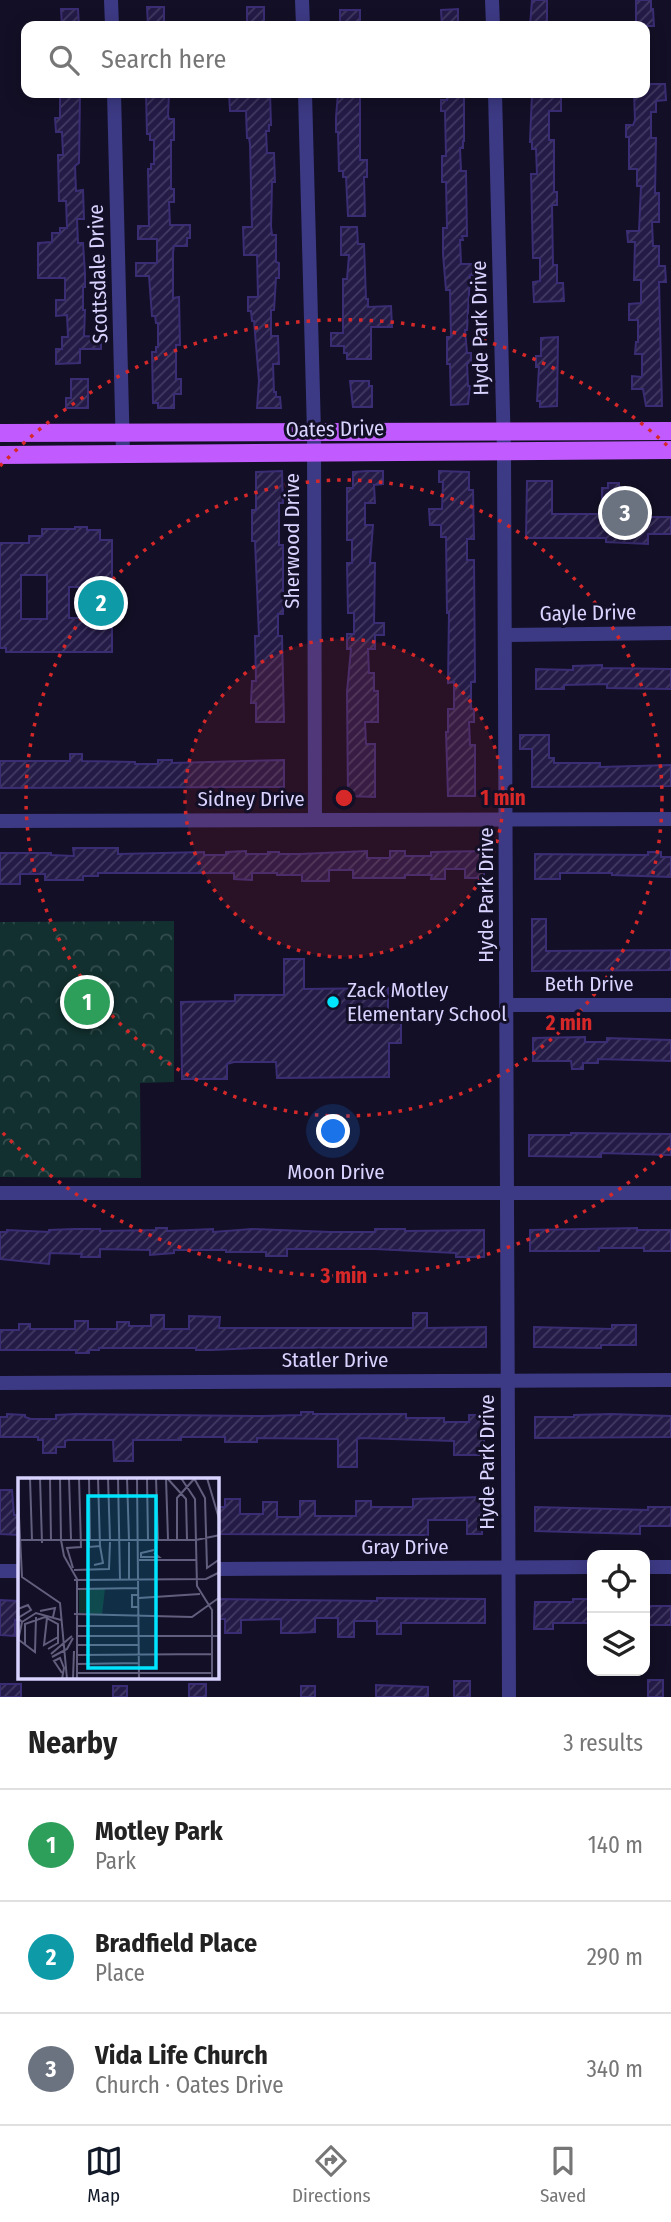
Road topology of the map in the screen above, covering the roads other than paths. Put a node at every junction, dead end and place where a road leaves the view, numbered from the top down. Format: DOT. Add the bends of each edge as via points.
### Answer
graph roads {
  1 [pos="111,0"];
  2 [pos="302,0"];
  3 [pos="492,0"];
  4 [pos="112,21"];
  5 [pos="303,21"];
  6 [pos="493,21"];
  7 [pos="114,98"];
  8 [pos="305,98"];
  9 [pos="495,98"];
  10 [pos="503,431"];
  11 [pos="671,431"];
  12 [pos="313,432"];
  13 [pos="0,433"];
  14 [pos="123,433"];
  15 [pos="671,450"];
  16 [pos="313,452"];
  17 [pos="504,452"];
  18 [pos="123,454"];
  19 [pos="0,455"];
  20 [pos="671,633"];
  21 [pos="505,635"];
  22 [pos="671,819"];
  23 [pos="315,820"];
  24 [pos="506,820"];
  25 [pos="0,821"];
  26 [pos="671,1004"];
  27 [pos="507,1005"];
  28 [pos="0,1193"];
  29 [pos="507,1193"];
  30 [pos="671,1193"];
  31 [pos="671,1380"];
  32 [pos="508,1381"];
  33 [pos="0,1383"];
  34 [pos="587,1567"];
  35 [pos="650,1567"];
  36 [pos="671,1567"];
  37 [pos="509,1568"];
  38 [pos="219,1569"];
  39 [pos="0,1571"];
  40 [pos="18,1571"];
  41 [pos="509,1697"];
  1 -- 4 [label="street"];
  2 -- 5 [label="street"];
  3 -- 6 [label="street"];
  7 -- 14 [label="street, Scottsdale Drive"];
  8 -- 12 [label="street, Sherwood Drive"];
  9 -- 10 [label="street, Hyde Park Drive"];
  10 -- 11 [label="main road, Oates Drive"];
  10 -- 12 [label="main road, Oates Drive"];
  10 -- 17 [label="street, Hyde Park Drive"];
  12 -- 14 [label="main road, Oates Drive"];
  12 -- 16 [label="street, Sherwood Drive"];
  13 -- 14 [label="main road, Oates Drive"];
  14 -- 18 [label="street, Scottsdale Drive"];
  15 -- 17 [label="main road, Oates Drive"];
  16 -- 17 [label="main road, Oates Drive"];
  16 -- 18 [label="main road, Oates Drive"];
  16 -- 23 [label="street, Sherwood Drive"];
  17 -- 21 [label="street, Hyde Park Drive"];
  18 -- 19 [label="main road, Oates Drive"];
  20 -- 21 [label="street, Gayle Drive"];
  21 -- 24 [label="street, Hyde Park Drive"];
  22 -- 24 [label="street, Sidney Drive"];
  23 -- 24 [label="street, Sidney Drive"];
  23 -- 25 [label="street, Sidney Drive"];
  24 -- 27 [label="street, Hyde Park Drive"];
  26 -- 27 [label="street, Beth Drive"];
  27 -- 29 [label="street, Hyde Park Drive"];
  28 -- 29 [label="street, Moon Drive"];
  29 -- 30 [label="street, Moon Drive"];
  29 -- 32 [label="street, Hyde Park Drive"];
  31 -- 32 [label="street, Statler Drive"];
  32 -- 33 [label="street, Statler Drive"];
  32 -- 37 [label="street, Hyde Park Drive"];
  34 -- 37 [label="street, Gray Drive"];
  35 -- 36 [label="street"];
  37 -- 38 [label="street, Gray Drive"];
  37 -- 41 [label="street, Hyde Park Drive"];
  39 -- 40 [label="street"];
}
